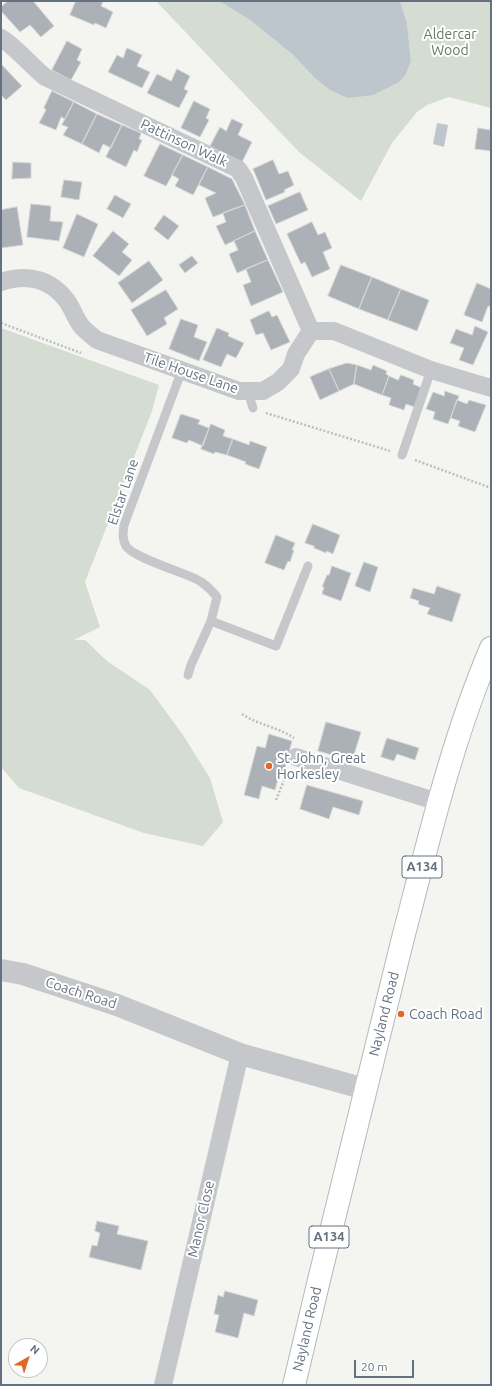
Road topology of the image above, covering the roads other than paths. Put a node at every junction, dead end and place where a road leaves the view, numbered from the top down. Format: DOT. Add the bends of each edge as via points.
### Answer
graph roads {
  1 [pos="1,38"];
  2 [pos="1,282"];
  3 [pos="311,331"];
  4 [pos="182,370"];
  5 [pos="431,370"];
  6 [pos="491,388"];
  7 [pos="402,455"];
  8 [pos="308,566"];
  9 [pos="211,621"];
  10 [pos="491,648"];
  11 [pos="188,674"];
  12 [pos="296,757"];
  13 [pos="438,802"];
  14 [pos="1,970"];
  15 [pos="240,1054"];
  16 [pos="364,1090"];
  17 [pos="163,1385"];
  18 [pos="294,1385"];
  1 -- 3 [label="street, Pattinson Walk" via="11,44 44,78 238,169"];
  2 -- 4 [label="street, Tile House Lane" via="33,278 54,287 67,301 82,327 97,340"];
  3 -- 4 [label="street, Tile House Lane" via="296,354 291,369 278,382 250,400 239,391"];
  3 -- 5 [label="street" via="334,331"];
  4 -- 9 [label="lane, Elstar Lane" via="124,525 122,537 126,548 136,555 209,587 217,597"];
  5 -- 6 [label="street"];
  5 -- 7 [label="lane"];
  8 -- 9 [label="lane" via="276,646"];
  9 -- 11 [label="lane, Elstar Lane"];
  10 -- 13 [label="main road, Nayland Road / A134" via="475,686"];
  12 -- 13 [label="street"];
  13 -- 16 [label="main road, Nayland Road / A134"];
  14 -- 15 [label="street, Coach Road" via="23,974 117,1005"];
  15 -- 16 [label="street, Coach Road"];
  15 -- 17 [label="street, Manor Close"];
  16 -- 18 [label="main road, Nayland Road / A134"];
}
